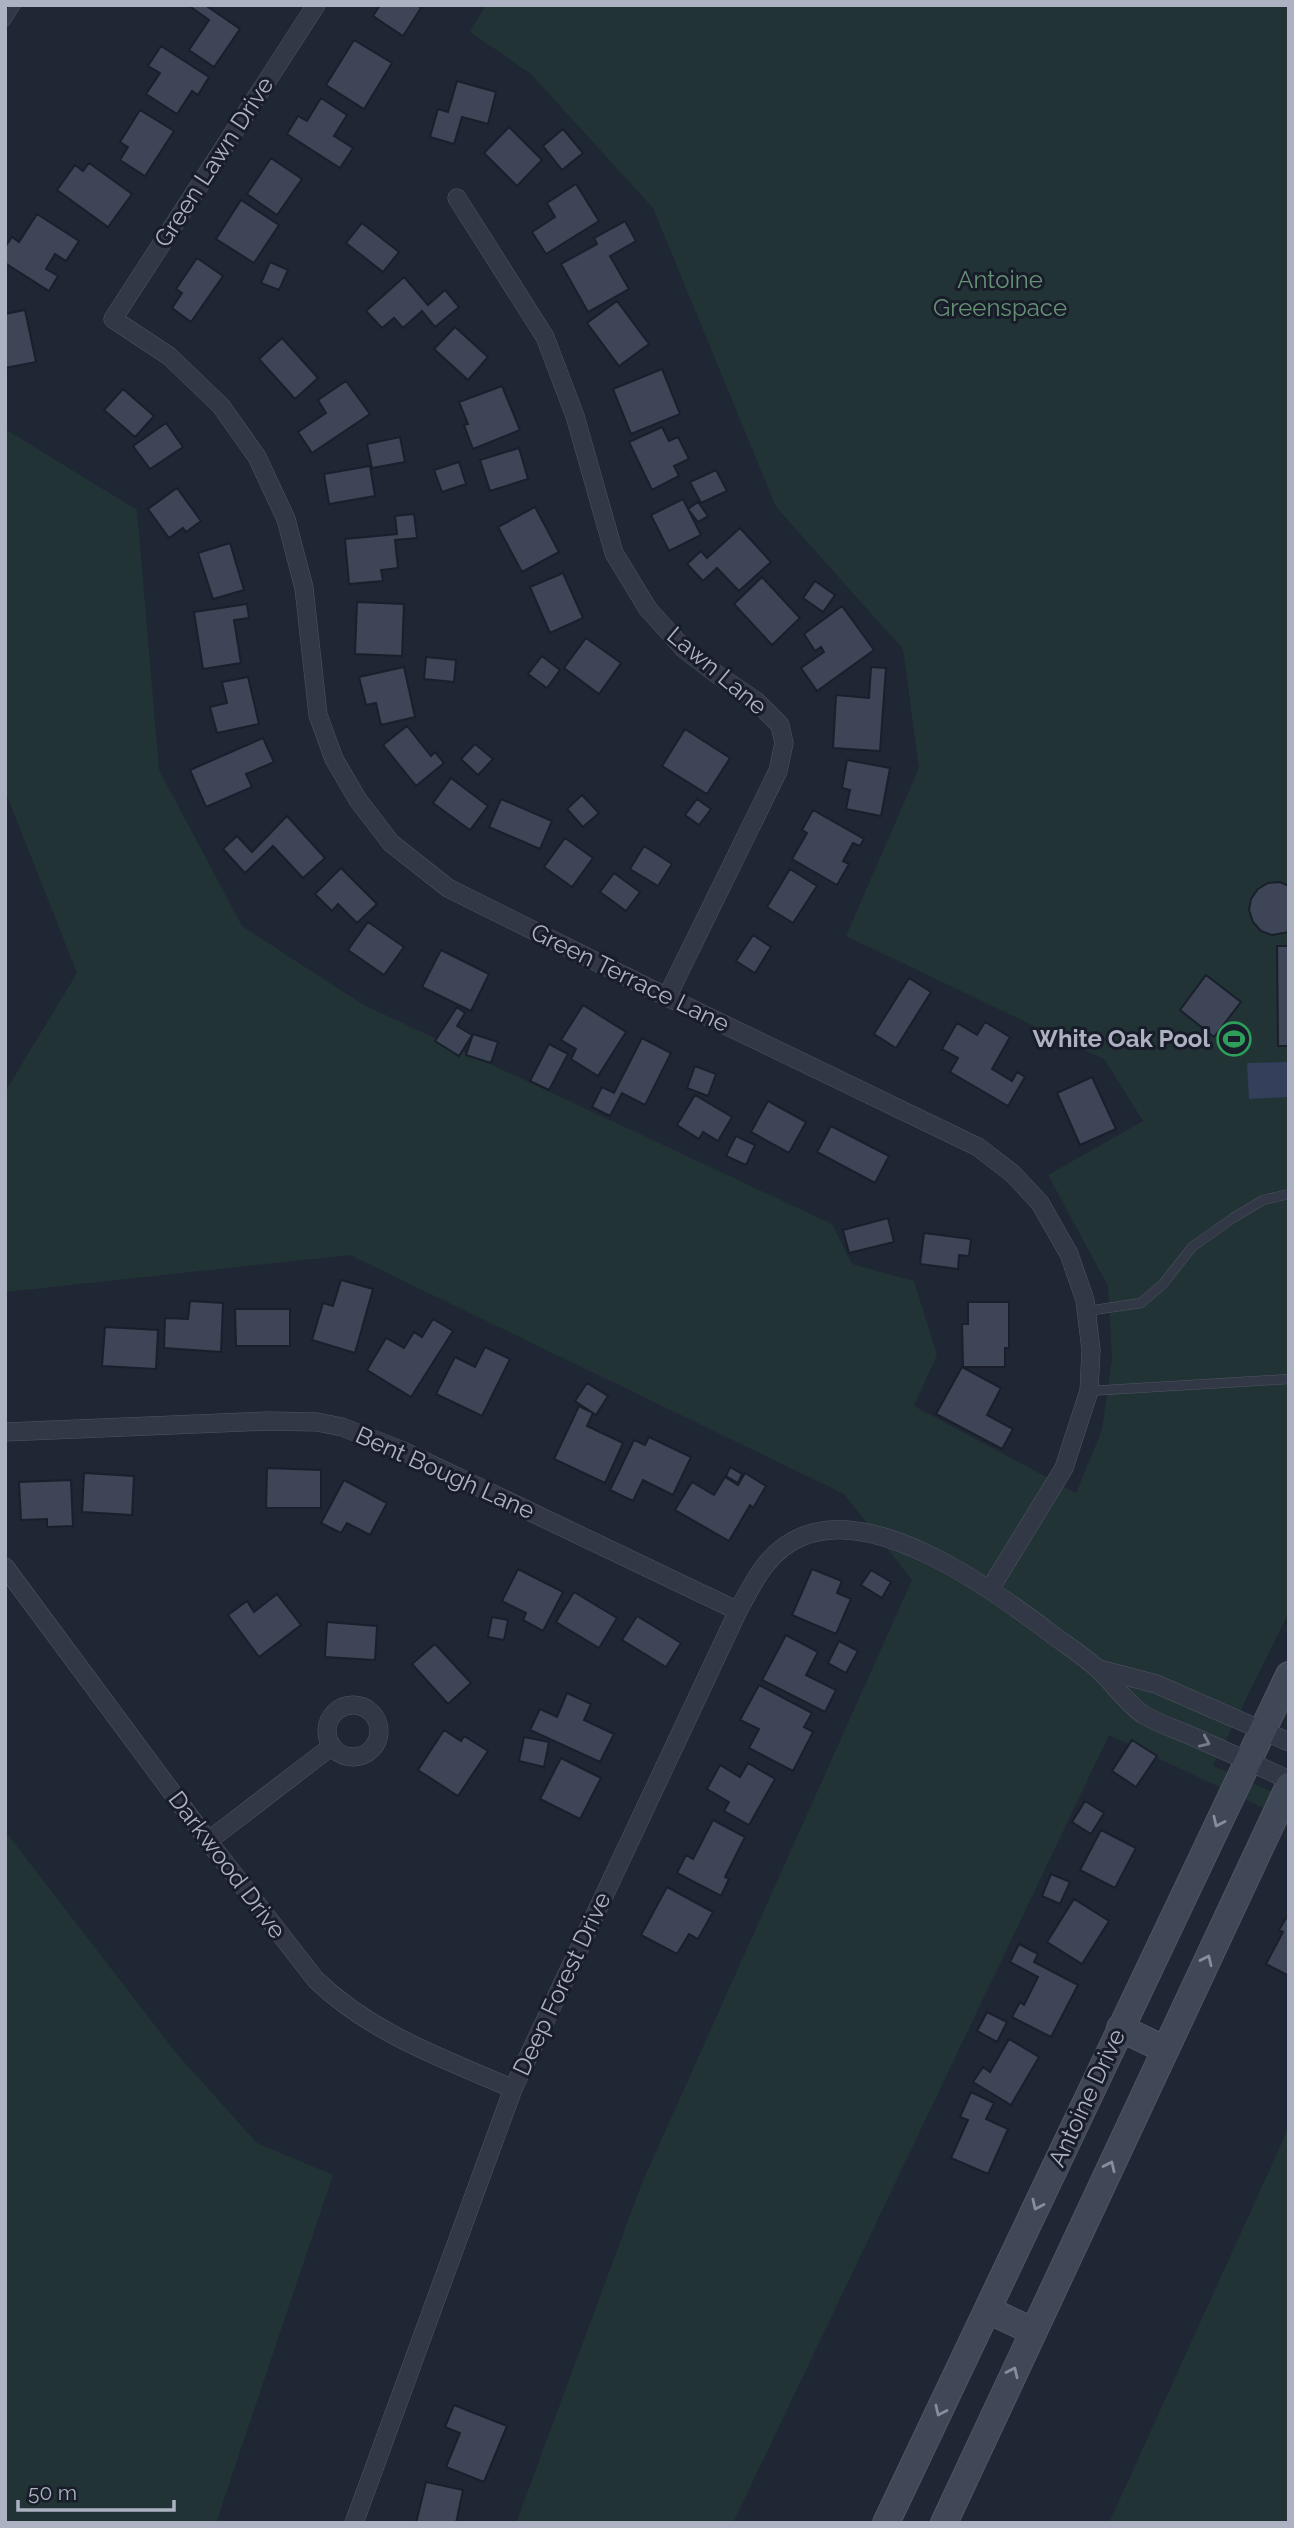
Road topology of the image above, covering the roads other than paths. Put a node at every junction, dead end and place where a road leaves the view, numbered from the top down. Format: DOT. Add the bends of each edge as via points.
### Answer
graph roads {
  1 [pos="16,5"];
  2 [pos="316,5"];
  3 [pos="5,22"];
  4 [pos="457,198"];
  5 [pos="113,319"];
  6 [pos="667,997"];
  7 [pos="1289,1194"];
  8 [pos="1087,1311"];
  9 [pos="1289,1379"];
  10 [pos="1089,1391"];
  11 [pos="5,1432"];
  12 [pos="5,1567"];
  13 [pos="990,1589"];
  14 [pos="738,1611"];
  15 [pos="1099,1669"];
  16 [pos="1289,1675"];
  17 [pos="1262,1730"];
  18 [pos="1289,1742"];
  19 [pos="332,1746"];
  20 [pos="1247,1760"];
  21 [pos="1289,1780"];
  22 [pos="1289,1786"];
  23 [pos="208,1841"];
  24 [pos="1120,2028"];
  25 [pos="1164,2049"];
  26 [pos="513,2089"];
  27 [pos="988,2310"];
  28 [pos="1032,2331"];
  29 [pos="354,2523"];
  30 [pos="886,2523"];
  31 [pos="944,2523"];
  1 -- 3 [label="lane"];
  2 -- 5 [label="street, Green Lawn Drive"];
  4 -- 6 [label="street, Lawn Lane" via="545,337 575,416 614,553 648,609 684,649 756,701 780,725 784,743 778,771"];
  5 -- 6 [label="street, Green Terrace Lane" via="169,356 213,397 257,457 286,519 304,588 318,715 334,759 391,843 448,888"];
  6 -- 8 [label="street, Green Terrace Lane" via="978,1147 1040,1203 1069,1254"];
  7 -- 8 [label="lane" via="1263,1200 1192,1247 1141,1303"];
  8 -- 10 [label="street, Green Terrace Lane"];
  9 -- 10 [label="lane"];
  10 -- 13 [label="street, Green Terrace Lane" via="1064,1468"];
  11 -- 14 [label="street, Bent Bough Lane" via="269,1421 342,1427 401,1450"];
  12 -- 23 [label="street, Darkwood Drive"];
  13 -- 14 [label="street, Deep Forest Drive" via="920,1550 866,1532 820,1531 802,1536 769,1559"];
  13 -- 15 [label="street, Deep Forest Drive"];
  14 -- 26 [label="street, Deep Forest Drive"];
  15 -- 17 [label="street" via="1156,1684"];
  15 -- 20 [label="street, one-way" via="1143,1715"];
  16 -- 17 [label="main road, Antoine Drive"];
  17 -- 18 [label="street"];
  17 -- 20 [label="main road, Antoine Drive"];
  19 -- 23 [label="street"];
  20 -- 21 [label="street"];
  20 -- 24 [label="main road, Antoine Drive, one-way"];
  25 -- 22 [label="main road, Antoine Drive, one-way"];
  23 -- 26 [label="street, Darkwood Drive" via="296,1957 337,2000 393,2036"];
  24 -- 25 [label="main road"];
  24 -- 27 [label="main road, Antoine Drive, one-way"];
  28 -- 25 [label="main road, Antoine Drive, one-way"];
  26 -- 29 [label="street, Deep Forest Drive"];
  27 -- 28 [label="main road"];
  27 -- 30 [label="main road, Antoine Drive, one-way"];
  31 -- 28 [label="main road, Antoine Drive, one-way"];
}
